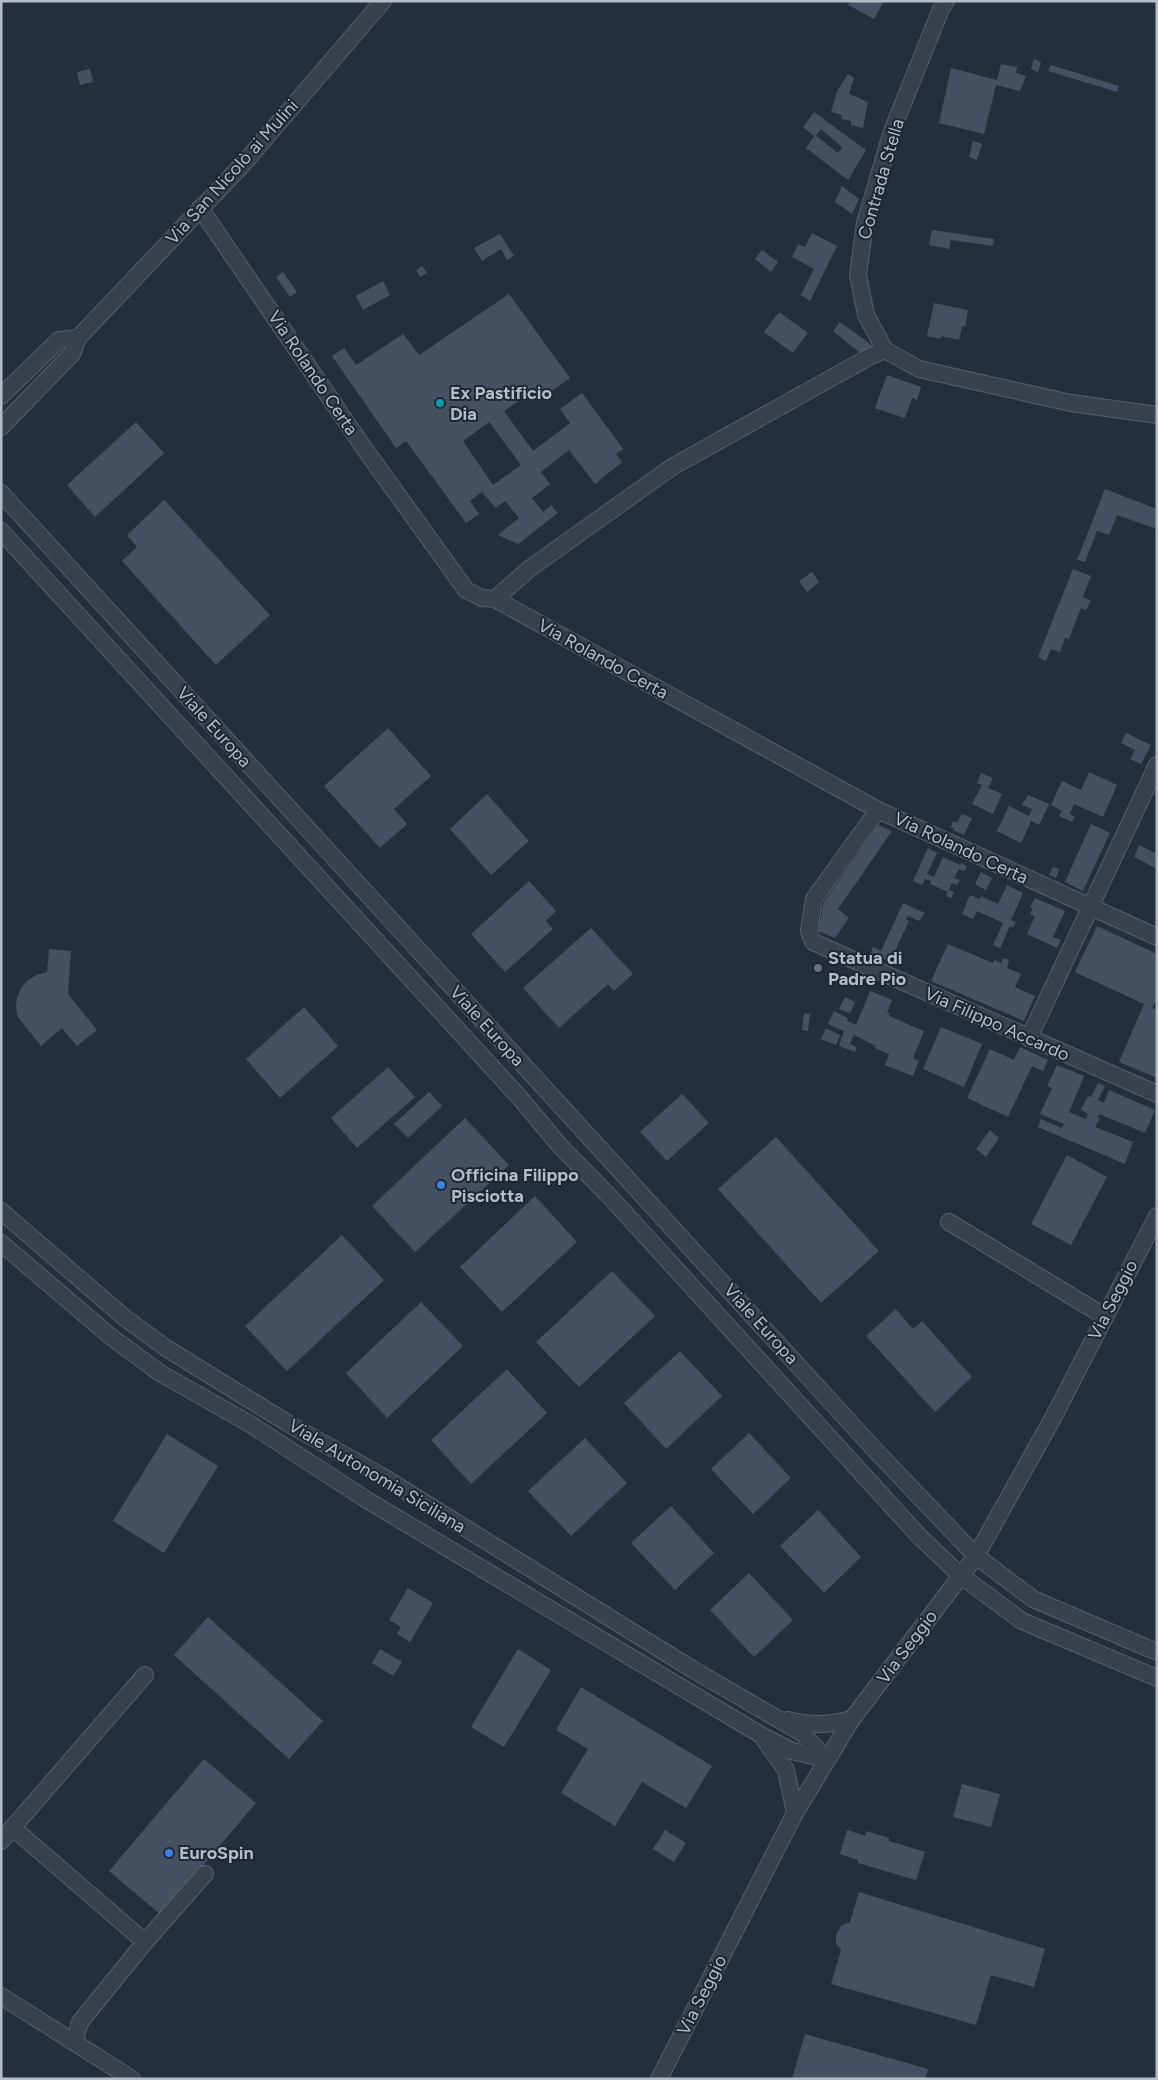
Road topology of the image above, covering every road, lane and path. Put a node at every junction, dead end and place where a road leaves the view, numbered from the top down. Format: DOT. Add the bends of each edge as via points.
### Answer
graph roads {
  1 [pos="383,1"];
  2 [pos="946,1"];
  3 [pos="200,208"];
  4 [pos="78,338"];
  5 [pos="885,350"];
  6 [pos="1,396"];
  7 [pos="1157,415"];
  8 [pos="1,426"];
  9 [pos="1,493"];
  10 [pos="1,531"];
  11 [pos="495,598"];
  12 [pos="1157,765"];
  13 [pos="878,810"];
  14 [pos="301,822"];
  15 [pos="282,838"];
  16 [pos="1090,907"];
  17 [pos="1157,937"];
  18 [pos="1029,1038"];
  19 [pos="1157,1094"];
  20 [pos="632,1183"];
  21 [pos="612,1199"];
  22 [pos="1,1211"];
  23 [pos="1157,1216"];
  24 [pos="949,1222"];
  25 [pos="1,1243"];
  26 [pos="1104,1316"];
  27 [pos="380,1476"];
  28 [pos="367,1500"];
  29 [pos="976,1556"];
  30 [pos="960,1575"];
  31 [pos="1157,1652"];
  32 [pos="145,1676"];
  33 [pos="1157,1678"];
  34 [pos="771,1716"];
  35 [pos="852,1719"];
  36 [pos="761,1735"];
  37 [pos="826,1759"];
  38 [pos="795,1813"];
  39 [pos="13,1828"];
  40 [pos="1,1841"];
  41 [pos="206,1874"];
  42 [pos="145,1942"];
  43 [pos="1,1996"];
  44 [pos="74,2042"];
  45 [pos="132,2079"];
  46 [pos="659,2079"];
  1 -- 3 [label="street, Via San Nicolò ai Mulini" via="244,163"];
  2 -- 5 [label="street, Contrada Stella" via="892,131 865,223 858,275 866,315"];
  3 -- 4 [label="street, Via San Nicolò ai Mulini"];
  3 -- 11 [label="street, Via Rolando Certa" via="364,448 466,590 482,598"];
  4 -- 6 [label="street" via="59,340"];
  4 -- 8 [label="street, Via San Nicolò ai Mulini" via="72,354"];
  5 -- 7 [label="street" via="919,369 1071,403"];
  5 -- 11 [label="street" via="672,467 529,569"];
  9 -- 14 [label="street, Viale Europa"];
  10 -- 15 [label="street, Viale Europa"];
  11 -- 13 [label="street, Via Rolando Certa"];
  12 -- 16 [label="street"];
  13 -- 16 [label="street, Via Rolando Certa"];
  13 -- 18 [label="street, Via Filippo Accardo" via="814,899 809,931 813,942"];
  14 -- 15 [label="street"];
  14 -- 20 [label="street, Viale Europa"];
  15 -- 21 [label="street, Viale Europa" via="560,1146"];
  16 -- 17 [label="street, Via Rolando Certa"];
  16 -- 18 [label="street"];
  18 -- 19 [label="street, Via Filippo Accardo"];
  20 -- 21 [label="street"];
  20 -- 29 [label="street, Viale Europa"];
  21 -- 30 [label="street, Viale Europa" via="919,1536"];
  22 -- 27 [label="street, Viale Autonomia Siciliana" via="125,1318 166,1348"];
  23 -- 26 [label="street, Via Seggio"];
  24 -- 26 [label="street"];
  25 -- 28 [label="street, Viale Autonomia Siciliana" via="110,1336 160,1373 250,1424"];
  26 -- 29 [label="street, Via Seggio" via="1053,1418"];
  27 -- 28 [label="street"];
  27 -- 34 [label="street, Viale Autonomia Siciliana"];
  28 -- 36 [label="street, Viale Autonomia Siciliana"];
  29 -- 30 [label="street, Via Seggio"];
  29 -- 31 [label="street, Viale Europa" via="1033,1599"];
  30 -- 33 [label="street, Viale Europa" via="1022,1621"];
  30 -- 35 [label="street, Via Seggio"];
  32 -- 39 [label="street"];
  34 -- 35 [label="street, Viale Autonomia Siciliana" via="816,1726"];
  34 -- 37 [label="street, Viale Autonomia Siciliana" via="802,1734"];
  35 -- 37 [label="street, Via Seggio"];
  36 -- 37 [label="street, Viale Autonomia Siciliana" via="792,1750"];
  36 -- 38 [label="street, Viale Autonomia Siciliana" via="786,1770"];
  37 -- 38 [label="street, Via Seggio"];
  38 -- 46 [label="street, Via Seggio"];
  39 -- 40 [label="street"];
  39 -- 42 [label="street"];
  41 -- 42 [label="street"];
  42 -- 44 [label="street" via="80,2022"];
  43 -- 44 [label="street"];
  44 -- 45 [label="street"];
}
